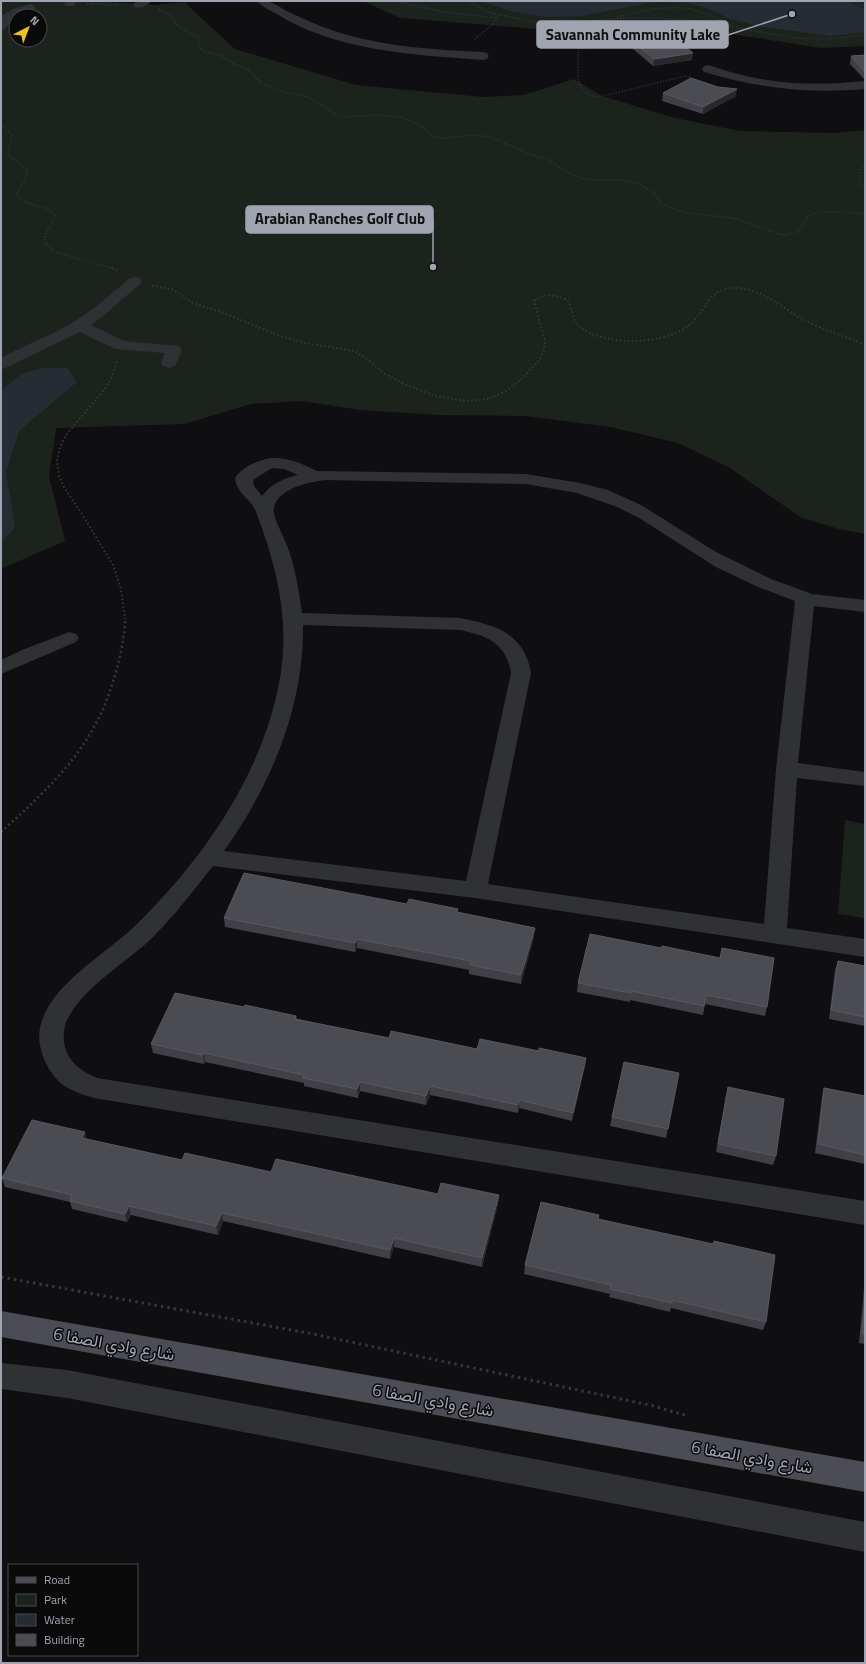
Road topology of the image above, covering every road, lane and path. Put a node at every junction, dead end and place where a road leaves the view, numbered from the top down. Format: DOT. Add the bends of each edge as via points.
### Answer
graph roads {
  1 [pos="263,1"];
  2 [pos="395,1"];
  3 [pos="468,1"];
  4 [pos="850,1"];
  5 [pos="71,2"];
  6 [pos="142,3"];
  7 [pos="26,4"];
  8 [pos="4,5"];
  9 [pos="42,6"];
  10 [pos="865,6"];
  11 [pos="498,14"];
  12 [pos="497,18"];
  13 [pos="611,19"];
  14 [pos="539,22"];
  15 [pos="1,27"];
  16 [pos="736,27"];
  17 [pos="865,35"];
  18 [pos="456,54"];
  19 [pos="484,56"];
  20 [pos="714,71"];
  21 [pos="865,85"];
  22 [pos="1,107"];
  23 [pos="865,164"];
  24 [pos="865,190"];
  25 [pos="865,213"];
  26 [pos="135,281"];
  27 [pos="79,325"];
  28 [pos="865,345"];
  29 [pos="122,346"];
  30 [pos="169,363"];
  31 [pos="1,365"];
  32 [pos="314,476"];
  33 [pos="265,510"];
  34 [pos="805,598"];
  35 [pos="865,606"];
  36 [pos="294,619"];
  37 [pos="69,638"];
  38 [pos="1,668"];
  39 [pos="787,769"];
  40 [pos="865,779"];
  41 [pos="1,832"];
  42 [pos="209,857"];
  43 [pos="475,890"];
  44 [pos="775,935"];
  45 [pos="865,948"];
  46 [pos="865,1213"];
  47 [pos="1,1277"];
  48 [pos="1,1324"];
  49 [pos="1,1376"];
  50 [pos="689,1417"];
  51 [pos="865,1477"];
  52 [pos="865,1537"];
  1 -- 18 [label="street" via="294,19 333,34 415,51"];
  2 -- 12 [label="path" via="444,12"];
  3 -- 11 [label="path"];
  4 -- 10 [label="path"];
  5 -- 6 [label="path"];
  6 -- 25 [label="path" via="168,14 178,26 197,37 200,48 247,69 261,83 310,98 337,115 401,118 419,124 431,135 443,138 491,136 526,153 546,159 574,176 591,180 624,180 647,187 662,204 673,210 733,218 778,234 787,235 799,231 807,217 820,212"];
  7 -- 8 [label="street"];
  7 -- 9 [label="street"];
  7 -- 15 [label="street" via="3,20"];
  11 -- 12 [label="path"];
  11 -- 14 [label="path"];
  12 -- 18 [label="path"];
  13 -- 14 [label="path"];
  13 -- 16 [label="path" via="674,19"];
  13 -- 16 [label="path" via="651,9 680,8 704,13"];
  14 -- 20 [label="path" via="571,40 578,48 578,77 589,96 598,97 686,76 694,79"];
  16 -- 17 [label="path" via="794,38 842,38"];
  18 -- 19 [label="street"];
  20 -- 21 [label="street" via="779,86"];
  22 -- 26 [label="path" via="1,124 11,133 8,155 27,172 27,177 16,194 18,198 49,209 55,215 44,235 44,242 65,256 106,266"];
  23 -- 24 [label="path" via="858,175"];
  26 -- 27 [label="street" via="98,313"];
  26 -- 28 [label="path" via="172,289 194,304 224,313 274,334 302,342 352,350 399,381 429,394 459,400 475,401 490,398 511,387 534,367 546,342 533,305 536,299 546,296 568,301 577,324 591,334 629,340 654,338 681,330 694,320 706,301 717,292 725,289 751,290 772,298 804,319"];
  27 -- 29 [label="street"];
  27 -- 31 [label="street"];
  29 -- 30 [label="street" via="171,348 174,351"];
  29 -- 41 [label="path" via="108,385 94,404 68,430 58,451 57,461 58,478 109,558 118,578 125,622 114,676 95,725 80,747 44,789"];
  32 -- 33 [label="street" via="285,485 275,492"];
  32 -- 33 [label="street" via="289,463 281,462 265,466 248,475 244,478 244,487"];
  32 -- 34 [label="street" via="526,479 557,482 612,498 755,579"];
  33 -- 36 [label="street" via="280,552 290,590"];
  34 -- 35 [label="street"];
  34 -- 39 [label="street"];
  36 -- 42 [label="street" via="291,672 282,716 266,758 247,796 228,831"];
  36 -- 43 [label="street" via="475,626 500,637 517,653 521,673"];
  37 -- 38 [label="street"];
  39 -- 40 [label="street"];
  39 -- 44 [label="street"];
  42 -- 43 [label="street"];
  42 -- 46 [label="street" via="142,933 73,992 58,1012 52,1027 52,1046 60,1064 74,1079 94,1088"];
  43 -- 44 [label="street"];
  44 -- 45 [label="street"];
  47 -- 50 [label="path" via="313,1334 654,1406"];
  48 -- 51 [label="main road, شارع وادي الصفا 6"];
  49 -- 52 [label="street" via="67,1384"];
}
